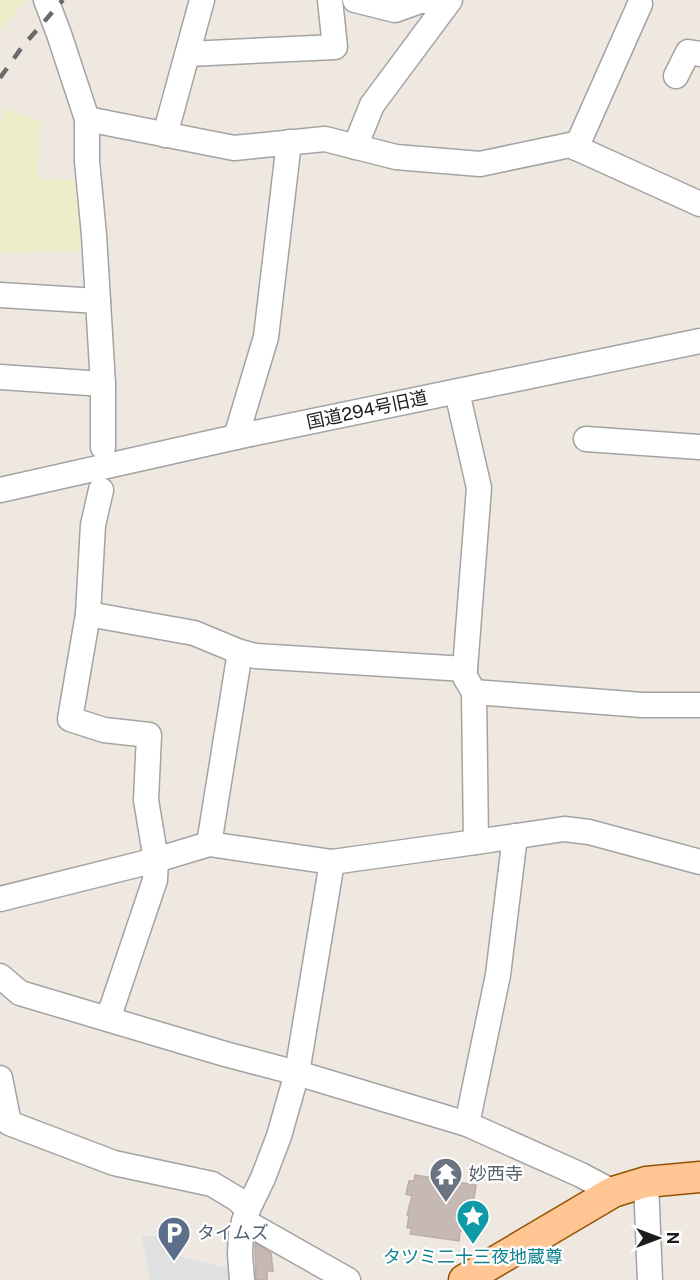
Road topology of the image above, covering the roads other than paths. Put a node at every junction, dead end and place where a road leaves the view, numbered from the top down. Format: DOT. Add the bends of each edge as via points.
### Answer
graph roads {
  1 [pos="46,0"];
  2 [pos="202,0"];
  3 [pos="330,0"];
  4 [pos="355,0"];
  5 [pos="450,1"];
  6 [pos="640,4"];
  7 [pos="188,54"];
  8 [pos="700,54"];
  9 [pos="676,76"];
  10 [pos="87,119"];
  11 [pos="165,135"];
  12 [pos="289,142"];
  13 [pos="355,147"];
  14 [pos="576,148"];
  15 [pos="700,204"];
  16 [pos="0,295"];
  17 [pos="98,301"];
  18 [pos="700,341"];
  19 [pos="0,377"];
  20 [pos="102,384"];
  21 [pos="457,392"];
  22 [pos="236,438"];
  23 [pos="586,439"];
  24 [pos="102,447"];
  25 [pos="700,447"];
  26 [pos="0,490"];
  27 [pos="101,490"];
  28 [pos="88,614"];
  29 [pos="240,652"];
  30 [pos="465,669"];
  31 [pos="474,692"];
  32 [pos="700,705"];
  33 [pos="516,836"];
  34 [pos="476,842"];
  35 [pos="209,843"];
  36 [pos="156,860"];
  37 [pos="332,862"];
  38 [pos="700,862"];
  39 [pos="0,899"];
  40 [pos="0,976"];
  41 [pos="108,1019"];
  42 [pos="297,1073"];
  43 [pos="0,1078"];
  44 [pos="467,1124"];
  45 [pos="700,1177"];
  46 [pos="646,1182"];
  47 [pos="613,1192"];
  48 [pos="246,1215"];
  49 [pos="242,1280"];
  50 [pos="348,1280"];
  51 [pos="464,1280"];
  52 [pos="650,1280"];
  1 -- 10 [label="street"];
  2 -- 7 [label="street"];
  3 -- 7 [label="street" via="335,47"];
  4 -- 5 [label="street" via="394,10 420,1"];
  5 -- 13 [label="street" via="372,105"];
  6 -- 14 [label="street"];
  7 -- 11 [label="street"];
  8 -- 9 [label="street" via="688,52"];
  10 -- 11 [label="street"];
  10 -- 17 [label="street"];
  11 -- 12 [label="street" via="234,148"];
  12 -- 13 [label="street" via="325,139"];
  12 -- 22 [label="street" via="266,337"];
  13 -- 14 [label="street" via="396,157 480,164 570,145"];
  14 -- 15 [label="street"];
  16 -- 17 [label="street"];
  17 -- 20 [label="street"];
  18 -- 21 [label="street, 国道294号旧道"];
  19 -- 20 [label="street"];
  20 -- 24 [label="street"];
  21 -- 22 [label="street, 国道294号旧道"];
  21 -- 30 [label="street" via="479,488"];
  22 -- 26 [label="street, 国道294号旧道"];
  23 -- 25 [label="street"];
  27 -- 28 [label="street" via="93,525"];
  28 -- 29 [label="street" via="194,633"];
  28 -- 36 [label="street" via="70,719 104,730 149,735 146,800"];
  29 -- 30 [label="street"];
  29 -- 35 [label="street"];
  30 -- 31 [label="street"];
  31 -- 32 [label="street" via="642,705"];
  31 -- 34 [label="street"];
  33 -- 34 [label="street"];
  33 -- 38 [label="street" via="564,829 581,831"];
  33 -- 44 [label="street" via="498,975"];
  34 -- 37 [label="street"];
  35 -- 36 [label="street"];
  35 -- 37 [label="street"];
  36 -- 39 [label="street"];
  36 -- 41 [label="street" via="156,880"];
  37 -- 42 [label="street"];
  40 -- 41 [label="street" via="20,993"];
  41 -- 42 [label="street"];
  42 -- 44 [label="street"];
  42 -- 48 [label="street" via="279,1136"];
  43 -- 48 [label="street" via="9,1123 114,1163 212,1184 237,1199"];
  44 -- 47 [label="street"];
  45 -- 46 [label="main road"];
  46 -- 47 [label="main road"];
  46 -- 52 [label="street"];
  47 -- 51 [label="main road"];
  48 -- 49 [label="street" via="241,1232"];
  48 -- 50 [label="street"];
}
